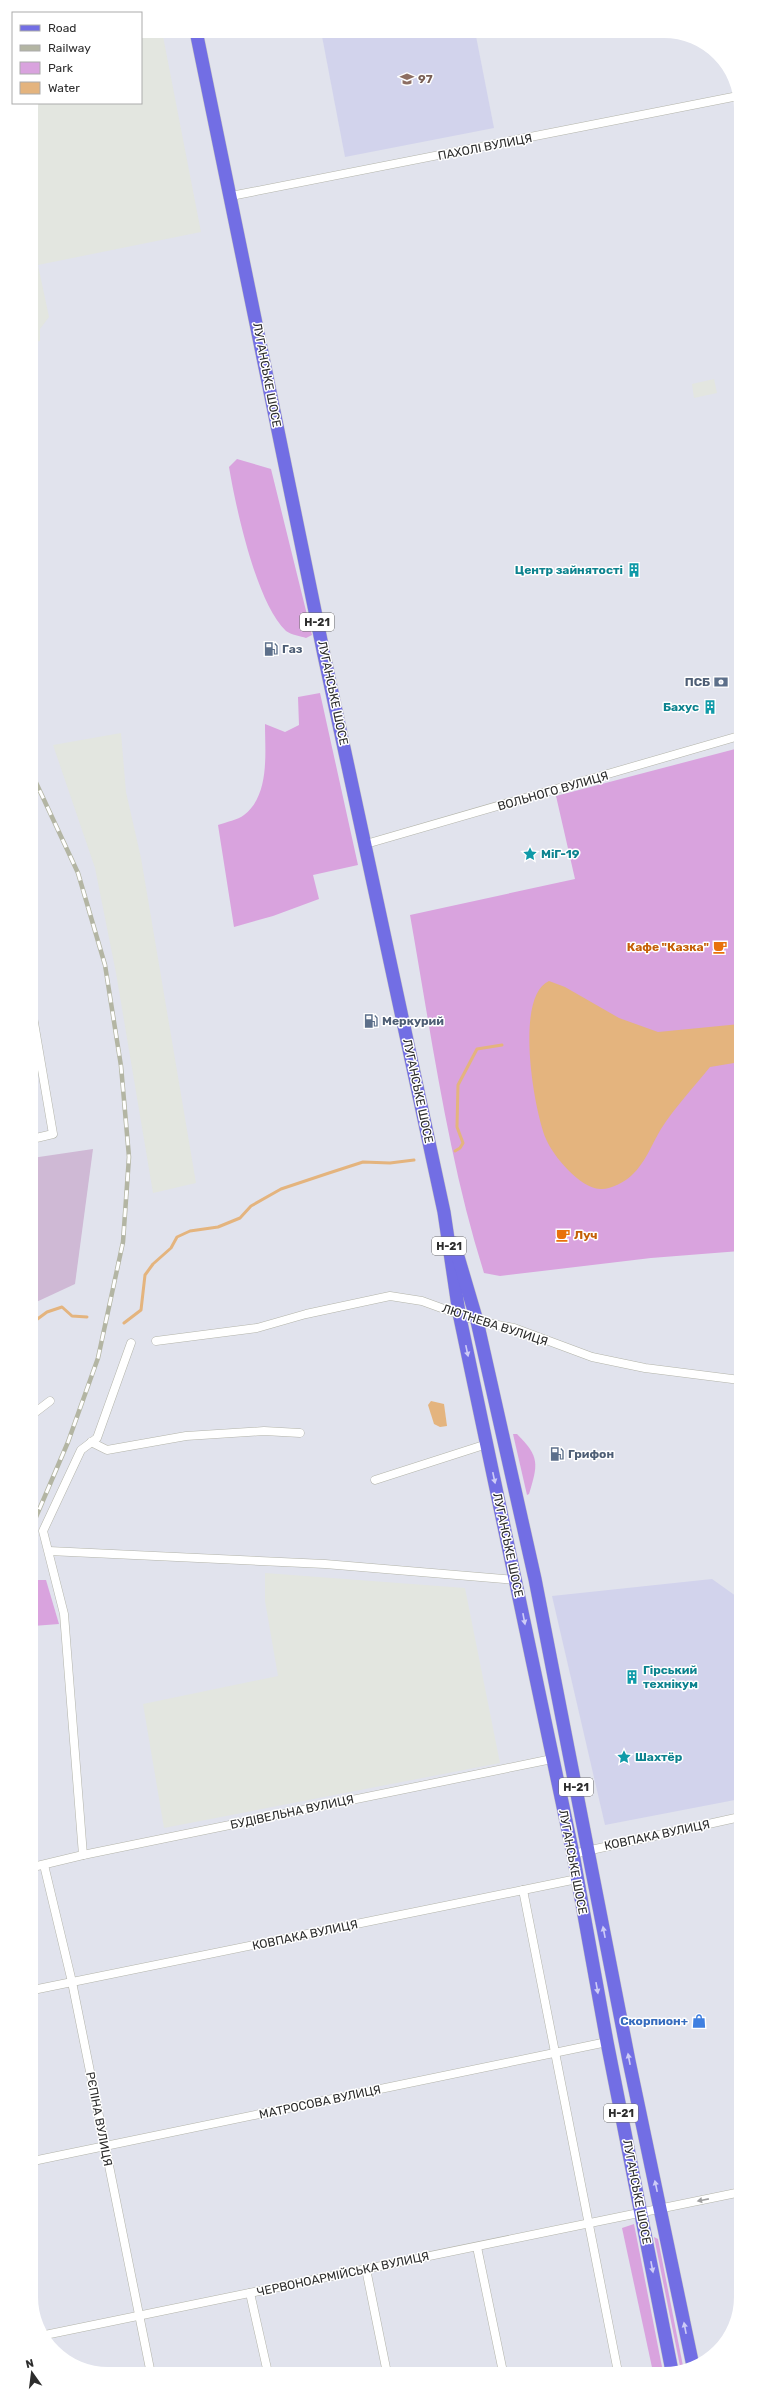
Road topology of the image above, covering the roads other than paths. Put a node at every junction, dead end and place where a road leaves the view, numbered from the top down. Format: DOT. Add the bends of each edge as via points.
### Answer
graph roads {
  1 [pos="197,38"];
  2 [pos="733,97"];
  3 [pos="231,196"];
  4 [pos="734,737"];
  5 [pos="366,844"];
  6 [pos="38,1046"];
  7 [pos="38,1138"];
  8 [pos="444,1212"];
  9 [pos="459,1313"];
  10 [pos="477,1321"];
  11 [pos="156,1341"];
  12 [pos="131,1343"];
  13 [pos="734,1379"];
  14 [pos="50,1401"];
  15 [pos="38,1410"];
  16 [pos="300,1433"];
  17 [pos="91,1442"];
  18 [pos="487,1444"];
  19 [pos="375,1480"];
  20 [pos="49,1552"];
  21 [pos="516,1580"];
  22 [pos="552,1759"];
  23 [pos="734,1818"];
  24 [pos="589,1850"];
  25 [pos="573,1854"];
  26 [pos="83,1855"];
  27 [pos="44,1865"];
  28 [pos="38,1867"];
  29 [pos="577,1879"];
  30 [pos="523,1890"];
  31 [pos="72,1982"];
  32 [pos="38,1989"];
  33 [pos="607,2042"];
  34 [pos="556,2052"];
  35 [pos="105,2147"];
  36 [pos="38,2160"];
  37 [pos="734,2193"];
  38 [pos="661,2208"];
  39 [pos="642,2212"];
  40 [pos="587,2224"];
  41 [pos="477,2247"];
  42 [pos="366,2268"];
  43 [pos="250,2293"];
  44 [pos="139,2316"];
  45 [pos="49,2334"];
  46 [pos="692,2361"];
  47 [pos="671,2366"];
  48 [pos="150,2367"];
  49 [pos="267,2367"];
  50 [pos="386,2367"];
  51 [pos="501,2367"];
  52 [pos="617,2367"];
  1 -- 3 [label="main road, ЛУГАНСЬКЕ ШОСЕ / Н-21"];
  2 -- 3 [label="street, ПАХОЛІ ВУЛИЦЯ"];
  3 -- 5 [label="main road, ЛУГАНСЬКЕ ШОСЕ / Н-21" via="321,640"];
  4 -- 5 [label="street, ВОЛЬНОГО ВУЛИЦЯ"];
  5 -- 8 [label="main road, ЛУГАНСЬКЕ ШОСЕ / Н-21"];
  6 -- 7 [label="street" via="53,1134"];
  8 -- 9 [label="main road, ЛУГАНСЬКЕ ШОСЕ / Н-21"];
  8 -- 10 [label="main road, ЛУГАНСЬКЕ ШОСЕ / Н-21"];
  9 -- 10 [label="street, ЛЮТНЕВА ВУЛИЦЯ"];
  9 -- 11 [label="street, ЛЮТНЕВА ВУЛИЦЯ" via="422,1301 390,1296 228,1334"];
  9 -- 18 [label="main road, ЛУГАНСЬКЕ ШОСЕ / Н-21, one-way"];
  10 -- 13 [label="street, ЛЮТНЕВА ВУЛИЦЯ" via="514,1328 592,1357 644,1368"];
  10 -- 24 [label="main road, ЛУГАНСЬКЕ ШОСЕ / Н-21" via="535,1579"];
  12 -- 17 [label="street" via="97,1438"];
  14 -- 15 [label="street"];
  16 -- 17 [label="street" via="264,1431 186,1436 107,1450"];
  17 -- 20 [label="street" via="81,1450 43,1531"];
  18 -- 19 [label="street"];
  18 -- 21 [label="main road, ЛУГАНСЬКЕ ШОСЕ / Н-21, one-way"];
  20 -- 21 [label="street" via="325,1564"];
  20 -- 26 [label="street" via="64,1614"];
  21 -- 22 [label="main road, ЛУГАНСЬКЕ ШОСЕ / Н-21, one-way"];
  22 -- 25 [label="main road, ЛУГАНСЬКЕ ШОСЕ / Н-21"];
  22 -- 26 [label="street, БУДІВЕЛЬНА ВУЛИЦЯ"];
  23 -- 24 [label="street, КОВПАКА ВУЛИЦЯ"];
  24 -- 25 [label="street, КОВПАКА ВУЛИЦЯ"];
  38 -- 24 [label="main road, ЛУГАНСЬКЕ ШОСЕ / Н-21, one-way" via="629,2061"];
  25 -- 29 [label="main road, ЛУГАНСЬКЕ ШОСЕ / Н-21"];
  26 -- 27 [label="street, БУДІВЕЛЬНА ВУЛИЦЯ"];
  27 -- 28 [label="street, БУДІВЕЛЬНА ВУЛИЦЯ"];
  27 -- 31 [label="street, РЄПІНА ВУЛИЦЯ"];
  29 -- 30 [label="street, КОВПАКА ВУЛИЦЯ"];
  29 -- 33 [label="main road, ЛУГАНСЬКЕ ШОСЕ / Н-21, one-way"];
  30 -- 31 [label="street, КОВПАКА ВУЛИЦЯ"];
  30 -- 34 [label="street"];
  31 -- 32 [label="street, КОВПАКА ВУЛИЦЯ"];
  31 -- 35 [label="street, РЄПІНА ВУЛИЦЯ"];
  33 -- 34 [label="street, МАТРОСОВА ВУЛИЦЯ"];
  33 -- 39 [label="main road, ЛУГАНСЬКЕ ШОСЕ / Н-21"];
  34 -- 35 [label="street, МАТРОСОВА ВУЛИЦЯ"];
  34 -- 40 [label="street"];
  35 -- 36 [label="street, МАТРОСОВА ВУЛИЦЯ"];
  35 -- 44 [label="street, РЄПІНА ВУЛИЦЯ"];
  37 -- 38 [label="street, ЧЕРВОНОАРМІЙСЬКА ВУЛИЦЯ, one-way"];
  38 -- 39 [label="street, ЧЕРВОНОАРМІЙСЬКА ВУЛИЦЯ"];
  46 -- 38 [label="main road, ЛУГАНСЬКЕ ШОСЕ / Н-21, one-way"];
  39 -- 40 [label="street, ЧЕРВОНОАРМІЙСЬКА ВУЛИЦЯ"];
  39 -- 47 [label="main road, ЛУГАНСЬКЕ ШОСЕ / Н-21, one-way"];
  40 -- 41 [label="street, ЧЕРВОНОАРМІЙСЬКА ВУЛИЦЯ"];
  40 -- 52 [label="street"];
  41 -- 42 [label="street, ЧЕРВОНОАРМІЙСЬКА ВУЛИЦЯ"];
  41 -- 51 [label="street"];
  42 -- 43 [label="street, ЧЕРВОНОАРМІЙСЬКА ВУЛИЦЯ"];
  42 -- 50 [label="street"];
  43 -- 44 [label="street, ЧЕРВОНОАРМІЙСЬКА ВУЛИЦЯ"];
  43 -- 49 [label="street"];
  44 -- 45 [label="street, ЧЕРВОНОАРМІЙСЬКА ВУЛИЦЯ"];
  44 -- 48 [label="street, РЄПІНА ВУЛИЦЯ"];
}
